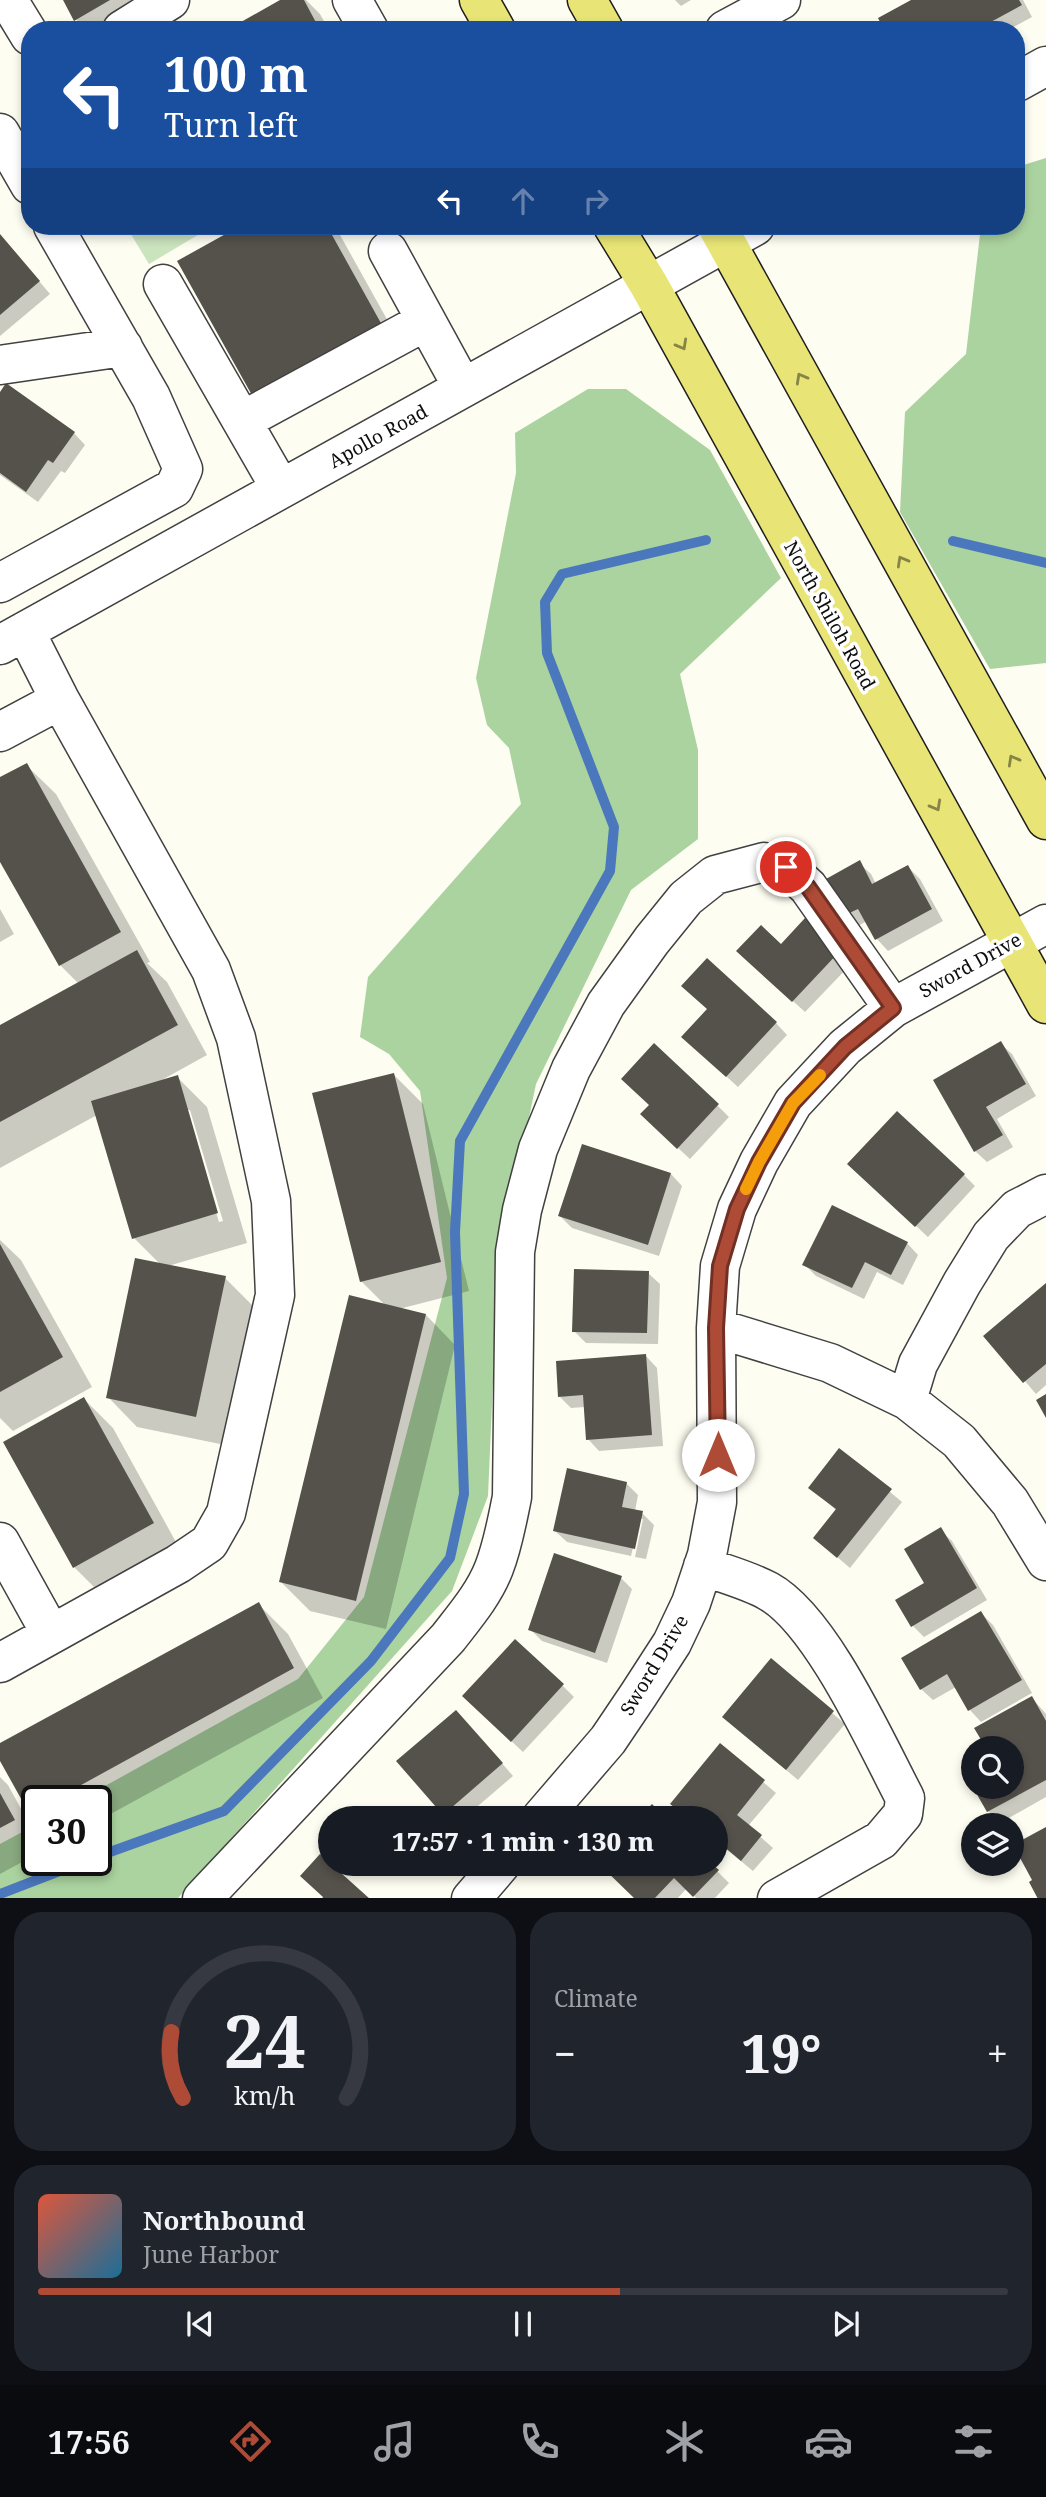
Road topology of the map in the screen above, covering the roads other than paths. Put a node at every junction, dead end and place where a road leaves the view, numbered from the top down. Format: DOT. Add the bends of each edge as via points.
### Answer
graph roads {
  1 [pos="8,0"];
  2 [pos="170,0"];
  3 [pos="352,0"];
  4 [pos="478,0"];
  5 [pos="587,0"];
  6 [pos="781,0"];
  7 [pos="21,21"];
  8 [pos="136,21"];
  9 [pos="364,21"];
  10 [pos="491,21"];
  11 [pos="599,21"];
  12 [pos="742,21"];
  13 [pos="1046,66"];
  14 [pos="1025,78"];
  15 [pos="0,133"];
  16 [pos="21,169"];
  17 [pos="58,235"];
  18 [pos="618,235"];
  19 [pos="727,235"];
  20 [pos="735,235"];
  21 [pos="388,251"];
  22 [pos="163,284"];
  23 [pos="649,285"];
  24 [pos="426,321"];
  25 [pos="123,347"];
  26 [pos="0,365"];
  27 [pos="463,388"];
  28 [pos="242,421"];
  29 [pos="281,489"];
  30 [pos="0,583"];
  31 [pos="13,638"];
  32 [pos="60,699"];
  33 [pos="0,732"];
  34 [pos="1046,820"];
  35 [pos="1046,924"];
  36 [pos="1012,943"];
  37 [pos="1046,1004"];
  38 [pos="893,1008"];
  39 [pos="1046,1194"];
  40 [pos="716,1328"];
  41 [pos="907,1400"];
  42 [pos="0,1542"];
  43 [pos="1046,1561"];
  44 [pos="703,1566"];
  45 [pos="51,1634"];
  46 [pos="0,1662"];
  47 [pos="551,1806"];
  48 [pos="203,1898"];
  49 [pos="779,1898"];
  1 -- 7 [label="street"];
  2 -- 8 [label="street"];
  3 -- 9 [label="street"];
  4 -- 10 [label="main road"];
  5 -- 11 [label="main road"];
  6 -- 12 [label="street"];
  13 -- 14 [label="street"];
  15 -- 16 [label="street"];
  17 -- 25 [label="street"];
  18 -- 23 [label="main road, North Shiloh Road"];
  19 -- 23 [label="street, Apollo Road"];
  34 -- 20 [label="main road, one-way"];
  21 -- 24 [label="street"];
  22 -- 28 [label="street"];
  23 -- 27 [label="street, Apollo Road"];
  23 -- 36 [label="main road, North Shiloh Road, one-way"];
  24 -- 27 [label="street"];
  24 -- 28 [label="street"];
  25 -- 26 [label="street"];
  25 -- 30 [label="street" via="183,469 174,488"];
  27 -- 29 [label="street, Apollo Road"];
  28 -- 29 [label="street"];
  29 -- 31 [label="street, Apollo Road"];
  31 -- 32 [label="street"];
  32 -- 33 [label="street"];
  32 -- 45 [label="street" via="211,970 236,1038 271,1201 275,1295 226,1513 209,1543"];
  35 -- 36 [label="street, Sword Drive"];
  36 -- 37 [label="main road, North Shiloh Road"];
  36 -- 38 [label="street, Sword Drive"];
  38 -- 40 [label="street, Sword Drive" via="845,1047 793,1103 759,1162 737,1209 720,1266"];
  38 -- 48 [label="street" via="808,887 786,867 764,862 715,875 686,898 652,940 606,1004 571,1069 538,1149 522,1210 515,1252 512,1497 494,1570 448,1638"];
  39 -- 41 [label="street" via="1017,1209 991,1236 918,1364"];
  40 -- 41 [label="street" via="830,1363"];
  40 -- 44 [label="street, Sword Drive" via="717,1502"];
  41 -- 43 [label="street" via="959,1441 1010,1502"];
  42 -- 45 [label="street"];
  44 -- 47 [label="street, Sword Drive" via="691,1603 639,1695 608,1740"];
  44 -- 49 [label="street" via="768,1591 799,1616 845,1684 905,1798 903,1814 881,1840"];
  45 -- 46 [label="street"];
}
